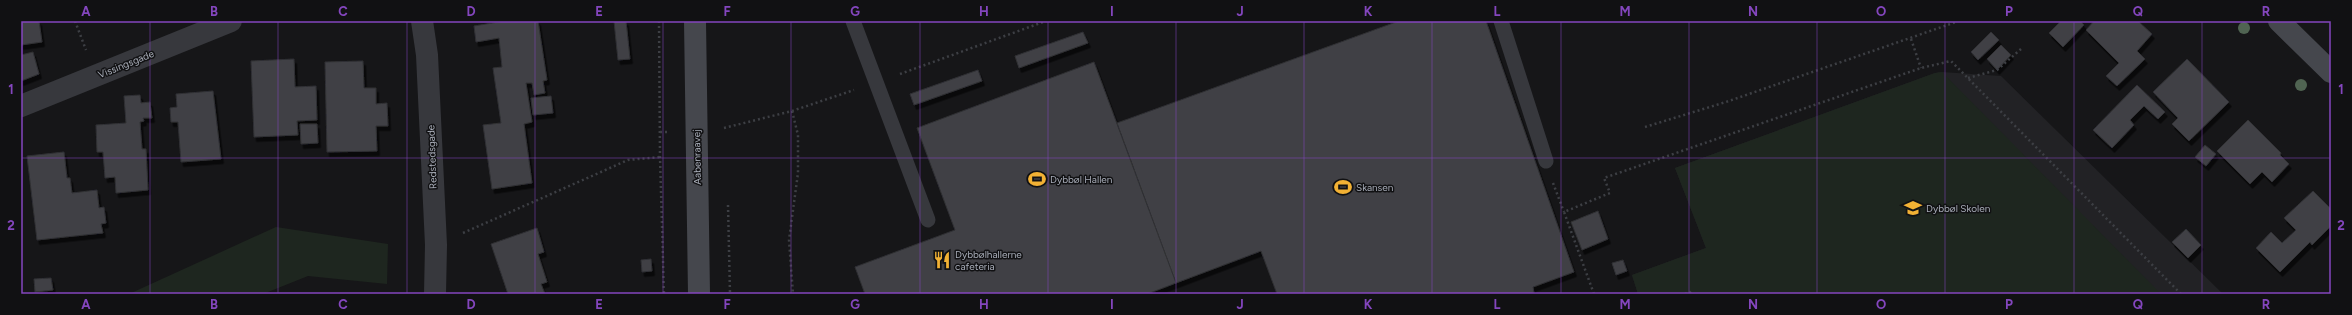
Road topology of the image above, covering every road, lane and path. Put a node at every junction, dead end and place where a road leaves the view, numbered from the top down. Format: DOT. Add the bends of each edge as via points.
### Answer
graph roads {
  1 [pos="231,21"];
  2 [pos="422,21"];
  3 [pos="659,21"];
  4 [pos="694,21"];
  5 [pos="852,21"];
  6 [pos="1501,21"];
  7 [pos="2279,21"];
  8 [pos="1956,22"];
  9 [pos="1911,39"];
  10 [pos="2021,49"];
  11 [pos="1921,68"];
  12 [pos="2331,72"];
  13 [pos="1968,78"];
  14 [pos="21,106"];
  15 [pos="792,111"];
  16 [pos="1645,127"];
  17 [pos="660,158"];
  18 [pos="1546,161"];
  19 [pos="1564,212"];
  20 [pos="928,220"];
  21 [pos="436,245"];
  22 [pos="435,294"];
  23 [pos="664,294"];
  24 [pos="699,294"];
  25 [pos="792,294"];
  26 [pos="1594,294"];
  27 [pos="1685,294"];
  28 [pos="1691,294"];
  29 [pos="2181,294"];
  1 -- 14 [label="street, Vissingsgade"];
  2 -- 21 [label="street, Redstedsgade" via="427,55"];
  3 -- 17 [label="path"];
  4 -- 24 [label="street, Aabenraavej"];
  5 -- 20 [label="lane"];
  6 -- 18 [label="lane"];
  7 -- 12 [label="street"];
  8 -- 9 [label="path"];
  9 -- 11 [label="path"];
  9 -- 16 [label="path" via="1874,49 1726,102"];
  10 -- 13 [label="path" via="1998,70"];
  11 -- 13 [label="path" via="1951,61"];
  11 -- 19 [label="path" via="1604,178 1610,192"];
  13 -- 29 [label="path"];
  15 -- 25 [label="path" via="798,135 798,173 789,240"];
  17 -- 21 [label="path" via="628,160"];
  17 -- 23 [label="path"];
  18 -- 19 [label="path"];
  19 -- 26 [label="path"];
  21 -- 22 [label="street, Redstedsgade"];
  27 -- 28 [label="path"];
}
